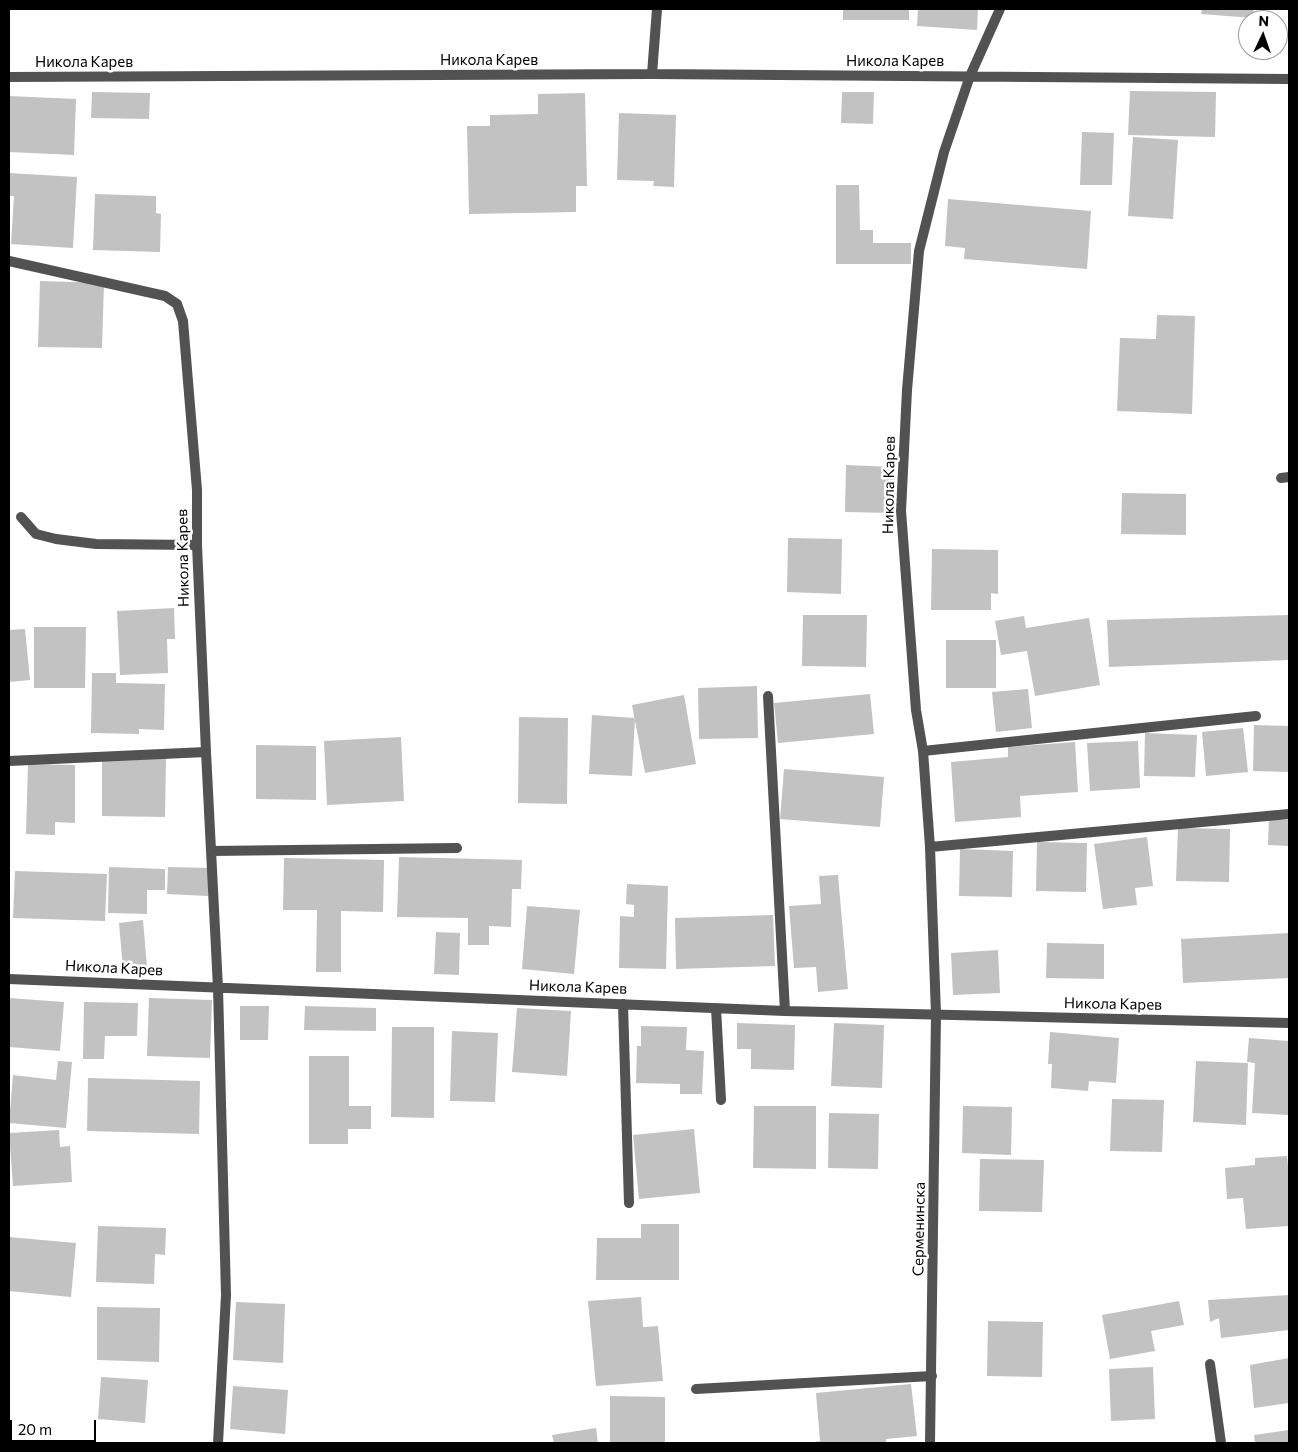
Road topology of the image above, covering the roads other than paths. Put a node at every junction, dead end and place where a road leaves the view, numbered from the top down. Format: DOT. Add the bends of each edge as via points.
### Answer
graph roads {
  1 [pos="657,9"];
  2 [pos="1000,9"];
  3 [pos="652,74"];
  4 [pos="970,76"];
  5 [pos="9,77"];
  6 [pos="1289,79"];
  7 [pos="9,261"];
  8 [pos="21,516"];
  9 [pos="197,545"];
  10 [pos="768,696"];
  11 [pos="1256,716"];
  12 [pos="923,751"];
  13 [pos="206,752"];
  14 [pos="9,761"];
  15 [pos="1289,814"];
  16 [pos="930,847"];
  17 [pos="457,848"];
  18 [pos="211,851"];
  19 [pos="9,979"];
  20 [pos="218,988"];
  21 [pos="623,1004"];
  22 [pos="716,1008"];
  23 [pos="785,1011"];
  24 [pos="936,1014"];
  25 [pos="1289,1023"];
  26 [pos="721,1100"];
  27 [pos="629,1203"];
  28 [pos="1210,1364"];
  29 [pos="932,1376"];
  30 [pos="696,1390"];
  31 [pos="218,1443"];
  32 [pos="930,1443"];
  33 [pos="1221,1443"];
  1 -- 3 [label="street"];
  2 -- 4 [label="street, Никола Карев"];
  3 -- 4 [label="street, Никола Карев"];
  3 -- 5 [label="street, Никола Карев"];
  4 -- 6 [label="street, Никола Карев"];
  4 -- 12 [label="street, Никола Карев" via="944,152 918,251 907,390 901,511 916,710"];
  7 -- 9 [label="street, Никола Карев" via="165,296 177,304 185,341 197,490"];
  8 -- 9 [label="street" via="36,534 56,540 96,544"];
  9 -- 13 [label="street, Никола Карев"];
  10 -- 23 [label="street"];
  11 -- 12 [label="street"];
  12 -- 16 [label="street, Никола Карев"];
  13 -- 14 [label="street"];
  13 -- 18 [label="street, Никола Карев"];
  15 -- 16 [label="street"];
  16 -- 24 [label="street, Никола Карев"];
  17 -- 18 [label="street"];
  18 -- 20 [label="street, Никола Карев"];
  19 -- 20 [label="street, Никола Карев"];
  20 -- 21 [label="street, Никола Карев"];
  20 -- 31 [label="street" via="226,1295"];
  21 -- 22 [label="street, Никола Карев"];
  21 -- 27 [label="street"];
  22 -- 23 [label="street, Никола Карев"];
  22 -- 26 [label="street"];
  23 -- 24 [label="street, Никола Карев"];
  24 -- 25 [label="street, Никола Карев"];
  24 -- 29 [label="street, Серменинска"];
  28 -- 33 [label="street"];
  29 -- 30 [label="street"];
  29 -- 32 [label="street, Серменинска"];
}
